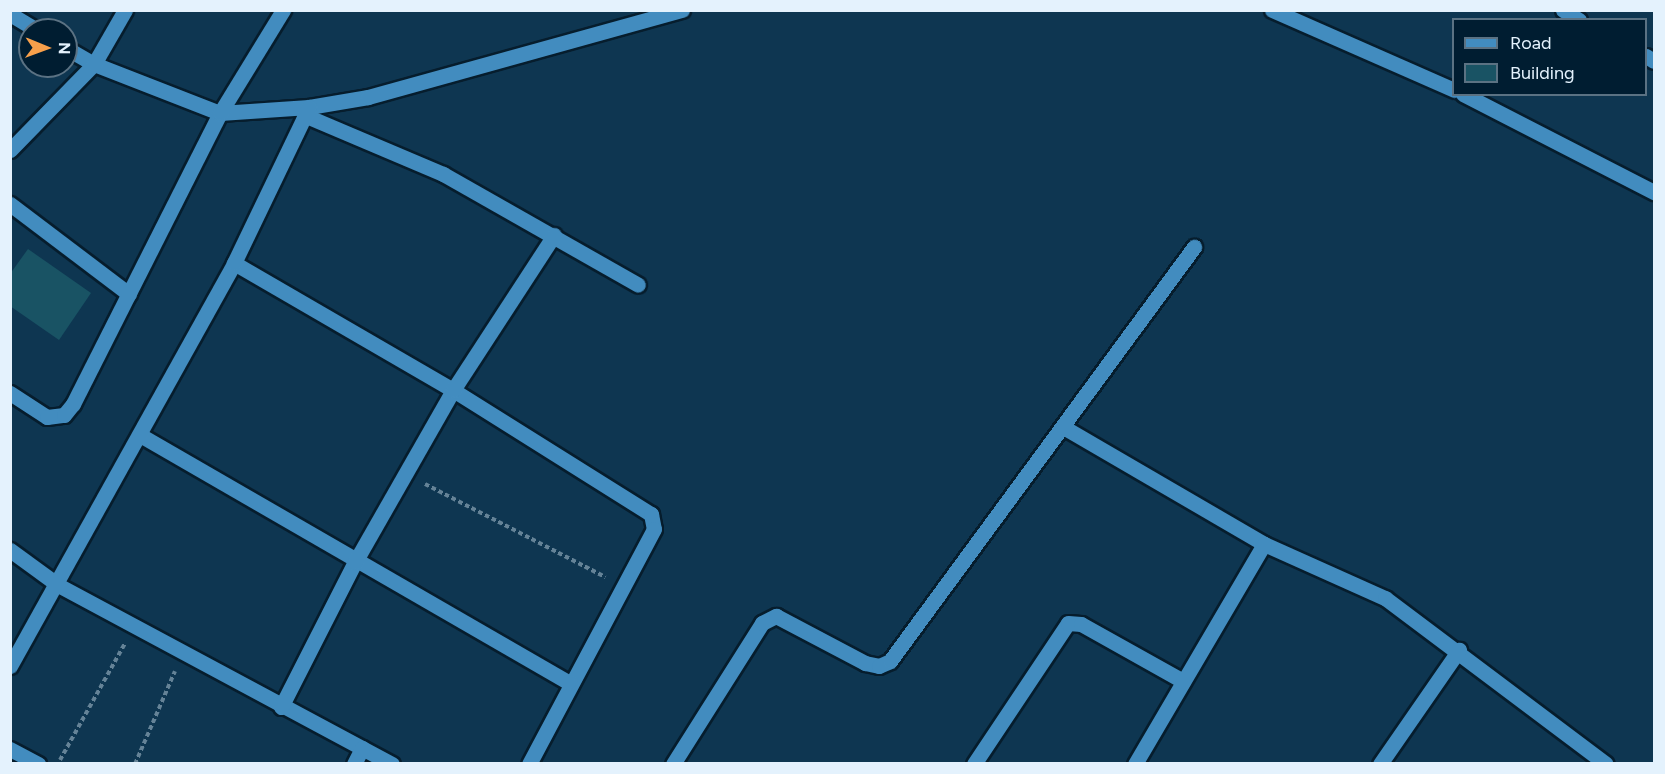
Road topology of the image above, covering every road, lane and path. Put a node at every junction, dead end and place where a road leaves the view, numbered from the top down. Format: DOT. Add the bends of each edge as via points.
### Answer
graph roads {
  1 [pos="125,10"];
  2 [pos="283,10"];
  3 [pos="682,10"];
  4 [pos="1272,10"];
  5 [pos="1563,10"];
  6 [pos="1576,18"];
  7 [pos="78,55"];
  8 [pos="94,64"];
  9 [pos="1452,89"];
  10 [pos="1467,96"];
  11 [pos="307,111"];
  12 [pos="220,113"];
  13 [pos="10,150"];
  14 [pos="1654,192"];
  15 [pos="10,204"];
  16 [pos="554,235"];
  17 [pos="1194,247"];
  18 [pos="234,263"];
  19 [pos="638,285"];
  20 [pos="129,294"];
  21 [pos="453,390"];
  22 [pos="10,393"];
  23 [pos="1065,428"];
  24 [pos="140,435"];
  25 [pos="406,474"];
  26 [pos="1264,543"];
  27 [pos="10,550"];
  28 [pos="355,562"];
  29 [pos="58,585"];
  30 [pos="623,586"];
  31 [pos="134,627"];
  32 [pos="1459,650"];
  33 [pos="182,654"];
  34 [pos="10,666"];
  35 [pos="1184,681"];
  36 [pos="568,682"];
  37 [pos="281,707"];
  38 [pos="362,748"];
  39 [pos="10,749"];
  40 [pos="38,764"];
  41 [pos="58,764"];
  42 [pos="135,764"];
  43 [pos="354,764"];
  44 [pos="392,764"];
  45 [pos="529,764"];
  46 [pos="673,764"];
  47 [pos="974,764"];
  48 [pos="1135,764"];
  49 [pos="1380,764"];
  50 [pos="1606,764"];
  1 -- 8 [label="street"];
  2 -- 12 [label="street"];
  3 -- 11 [label="street" via="445,79"];
  4 -- 9 [label="street"];
  5 -- 6 [label="street"];
  7 -- 8 [label="street"];
  8 -- 12 [label="street"];
  8 -- 13 [label="street"];
  10 -- 14 [label="street"];
  11 -- 12 [label="street"];
  11 -- 16 [label="street" via="443,174"];
  11 -- 18 [label="street"];
  12 -- 20 [label="street"];
  15 -- 20 [label="street"];
  16 -- 19 [label="street"];
  16 -- 21 [label="street"];
  17 -- 23 [label="street"];
  18 -- 21 [label="street"];
  18 -- 24 [label="street"];
  20 -- 22 [label="street" via="82,390 64,415 47,417"];
  21 -- 25 [label="street"];
  21 -- 30 [label="street" via="651,514 654,529"];
  23 -- 26 [label="street"];
  23 -- 46 [label="street" via="890,662 879,666 865,663 777,616 762,623"];
  24 -- 28 [label="street"];
  24 -- 29 [label="street"];
  25 -- 28 [label="street"];
  25 -- 30 [label="path"];
  26 -- 32 [label="street" via="1385,598"];
  26 -- 35 [label="street"];
  27 -- 29 [label="street"];
  28 -- 36 [label="street"];
  28 -- 37 [label="street"];
  29 -- 31 [label="street"];
  29 -- 34 [label="street"];
  30 -- 36 [label="street"];
  31 -- 33 [label="street"];
  31 -- 41 [label="path"];
  32 -- 49 [label="street"];
  32 -- 50 [label="street"];
  33 -- 37 [label="street"];
  33 -- 42 [label="path"];
  35 -- 47 [label="street" via="1081,624 1068,623"];
  35 -- 48 [label="street"];
  36 -- 45 [label="street"];
  37 -- 38 [label="street"];
  38 -- 43 [label="street"];
  38 -- 44 [label="street"];
  39 -- 40 [label="street"];
}
